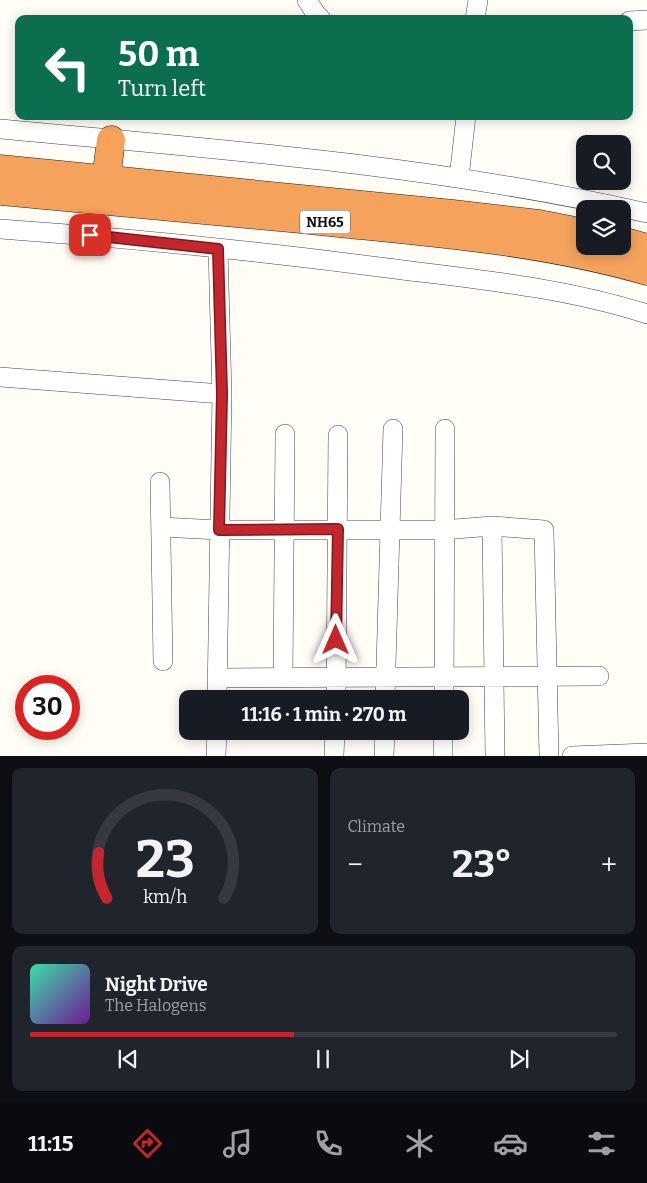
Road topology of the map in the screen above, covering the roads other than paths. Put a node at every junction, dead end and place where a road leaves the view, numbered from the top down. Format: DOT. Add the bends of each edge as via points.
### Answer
graph roads {
  1 [pos="307,0"];
  2 [pos="478,0"];
  3 [pos="317,15"];
  4 [pos="476,15"];
  5 [pos="647,20"];
  6 [pos="633,21"];
  7 [pos="466,120"];
  8 [pos="0,129"];
  9 [pos="111,140"];
  10 [pos="0,169"];
  11 [pos="460,178"];
  12 [pos="106,180"];
  13 [pos="0,191"];
  14 [pos="647,213"];
  15 [pos="0,229"];
  16 [pos="576,231"];
  17 [pos="631,244"];
  18 [pos="647,248"];
  19 [pos="218,249"];
  20 [pos="647,271"];
  21 [pos="647,314"];
  22 [pos="0,377"];
  23 [pos="222,394"];
  24 [pos="393,429"];
  25 [pos="445,429"];
  26 [pos="285,434"];
  27 [pos="338,435"];
  28 [pos="160,482"];
  29 [pos="492,526"];
  30 [pos="161,527"];
  31 [pos="282,529"];
  32 [pos="338,529"];
  33 [pos="391,529"];
  34 [pos="219,530"];
  35 [pos="443,530"];
  36 [pos="163,661"];
  37 [pos="493,676"];
  38 [pos="547,676"];
  39 [pos="599,676"];
  40 [pos="336,677"];
  41 [pos="386,677"];
  42 [pos="444,677"];
  43 [pos="218,678"];
  44 [pos="282,678"];
  45 [pos="217,690"];
  46 [pos="336,690"];
  47 [pos="385,690"];
  48 [pos="444,690"];
  49 [pos="217,740"];
  50 [pos="335,740"];
  51 [pos="384,740"];
  52 [pos="444,740"];
  53 [pos="647,753"];
  54 [pos="216,756"];
  55 [pos="334,756"];
  56 [pos="384,756"];
  57 [pos="443,756"];
  58 [pos="495,756"];
  59 [pos="549,756"];
  60 [pos="572,756"];
  1 -- 3 [label="street"];
  2 -- 4 [label="street"];
  5 -- 6 [label="street"];
  7 -- 11 [label="street"];
  8 -- 9 [label="street"];
  9 -- 11 [label="street" via="246,152"];
  9 -- 12 [label="highway"];
  10 -- 12 [label="highway, NH65"];
  11 -- 14 [label="street" via="567,195"];
  12 -- 16 [label="highway, NH65" via="530,223"];
  13 -- 20 [label="highway, NH65" via="453,234 535,245"];
  15 -- 19 [label="street"];
  17 -- 18 [label="highway"];
  19 -- 21 [label="street" via="518,284 616,304"];
  19 -- 23 [label="street"];
  22 -- 23 [label="street"];
  23 -- 34 [label="street"];
  24 -- 33 [label="street"];
  25 -- 35 [label="street"];
  26 -- 31 [label="street"];
  27 -- 32 [label="street"];
  28 -- 30 [label="street"];
  29 -- 35 [label="street"];
  29 -- 37 [label="street"];
  29 -- 38 [label="street" via="544,530"];
  30 -- 34 [label="street"];
  30 -- 36 [label="street"];
  31 -- 32 [label="street"];
  31 -- 34 [label="street"];
  31 -- 44 [label="street"];
  32 -- 33 [label="street"];
  32 -- 40 [label="street"];
  33 -- 35 [label="street"];
  33 -- 41 [label="street"];
  34 -- 43 [label="street"];
  35 -- 42 [label="street"];
  37 -- 38 [label="street"];
  37 -- 42 [label="street"];
  37 -- 58 [label="street"];
  38 -- 39 [label="street"];
  38 -- 59 [label="street"];
  40 -- 41 [label="street"];
  40 -- 44 [label="street"];
  40 -- 46 [label="street"];
  41 -- 42 [label="street"];
  41 -- 47 [label="street"];
  42 -- 48 [label="street"];
  43 -- 44 [label="street"];
  43 -- 45 [label="street"];
  49 -- 54 [label="street"];
  50 -- 55 [label="street"];
  51 -- 56 [label="street"];
  52 -- 57 [label="street"];
  53 -- 60 [label="street"];
}
